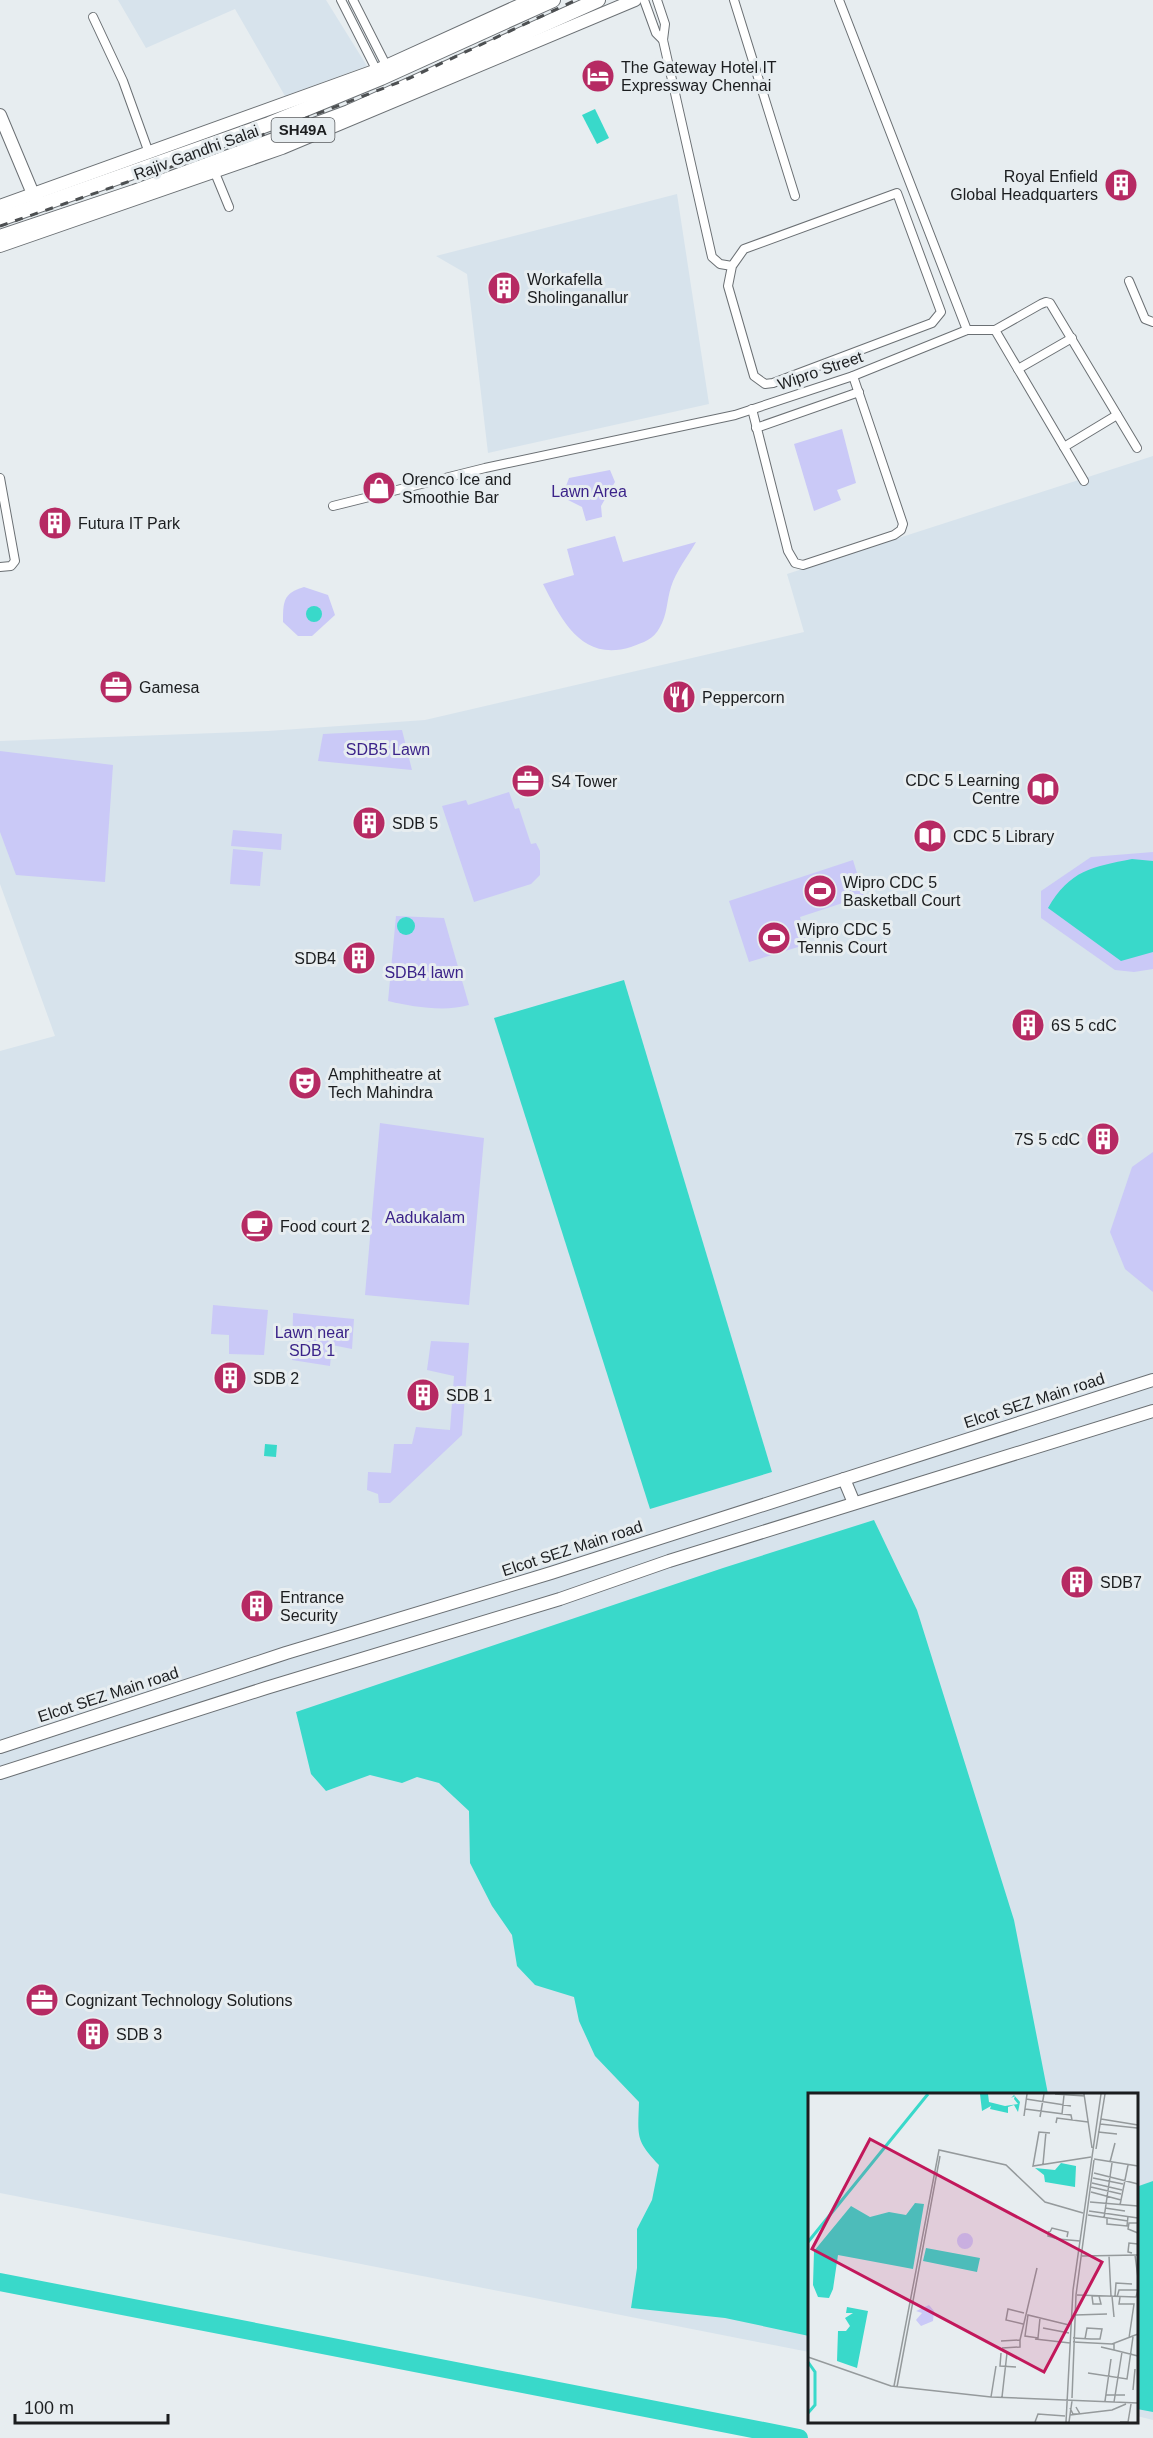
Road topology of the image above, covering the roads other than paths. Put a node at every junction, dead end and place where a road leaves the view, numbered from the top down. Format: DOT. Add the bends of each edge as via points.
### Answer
graph roads {
  1 [pos="341,0"];
  2 [pos="353,0"];
  3 [pos="531,0"];
  4 [pos="598,0"];
  5 [pos="635,0"];
  6 [pos="644,0"];
  7 [pos="657,0"];
  8 [pos="734,0"];
  9 [pos="839,0"];
  10 [pos="550,1"];
  11 [pos="93,17"];
  12 [pos="514,18"];
  13 [pos="554,20"];
  14 [pos="522,35"];
  15 [pos="663,40"];
  16 [pos="385,71"];
  17 [pos="403,90"];
  18 [pos="0,115"];
  19 [pos="206,146"];
  20 [pos="149,153"];
  21 [pos="214,168"];
  22 [pos="912,187"];
  23 [pos="897,193"];
  24 [pos="795,196"];
  25 [pos="36,200"];
  26 [pos="0,206"];
  27 [pos="229,207"];
  28 [pos="0,219"];
  29 [pos="0,237"];
  30 [pos="0,246"];
  31 [pos="732,266"];
  32 [pos="1129,281"];
  33 [pos="1153,322"];
  34 [pos="967,330"];
  35 [pos="995,330"];
  36 [pos="1072,338"];
  37 [pos="1018,369"];
  38 [pos="853,376"];
  39 [pos="859,392"];
  40 [pos="752,409"];
  41 [pos="1117,415"];
  42 [pos="756,428"];
  43 [pos="1064,447"];
  44 [pos="1137,448"];
  45 [pos="0,478"];
  46 [pos="1084,481"];
  47 [pos="333,506"];
  48 [pos="0,567"];
  49 [pos="1153,1380"];
  50 [pos="1153,1411"];
  51 [pos="844,1479"];
  52 [pos="854,1503"];
  53 [pos="0,1747"];
  54 [pos="0,1773"];
  1 -- 16 [label="street"];
  2 -- 16 [label="street"];
  3 -- 16 [label="street" via="470,21"];
  4 -- 13 [label="main road, Rajiv Gandhi Salai / SH49A"];
  5 -- 21 [label="street" via="323,132"];
  6 -- 15 [label="street" via="656,33"];
  7 -- 15 [label="street" via="665,24"];
  8 -- 24 [label="street"];
  9 -- 22 [label="street"];
  10 -- 12 [label="main road, Rajiv Gandhi Salai / SH49A"];
  10 -- 13 [label="main road" via="543,13"];
  11 -- 20 [label="street" via="123,81"];
  12 -- 14 [label="main road" via="525,27"];
  12 -- 16 [label="main road, Rajiv Gandhi Salai / SH49A"];
  13 -- 14 [label="main road, Rajiv Gandhi Salai / SH49A"];
  14 -- 17 [label="main road, Rajiv Gandhi Salai / SH49A"];
  15 -- 31 [label="street" via="712,256 720,264"];
  16 -- 17 [label="main road"];
  16 -- 19 [label="main road, Rajiv Gandhi Salai / SH49A" via="269,124"];
  16 -- 20 [label="street"];
  17 -- 21 [label="main road, Rajiv Gandhi Salai / SH49A"];
  18 -- 25 [label="street"];
  19 -- 21 [label="main road"];
  19 -- 25 [label="main road, Rajiv Gandhi Salai / SH49A"];
  20 -- 25 [label="street"];
  21 -- 27 [label="street"];
  21 -- 29 [label="main road, Rajiv Gandhi Salai / SH49A"];
  21 -- 30 [label="street"];
  22 -- 23 [label="street"];
  22 -- 34 [label="street"];
  23 -- 31 [label="street" via="744,249"];
  23 -- 31 [label="street" via="939,303 941,312 932,323 765,384 754,376 746,353 728,286"];
  25 -- 26 [label="street"];
  25 -- 28 [label="main road, Rajiv Gandhi Salai / SH49A"];
  32 -- 33 [label="street" via="1145,319"];
  34 -- 35 [label="street"];
  34 -- 38 [label="street, Wipro Street"];
  35 -- 36 [label="street" via="1046,302"];
  35 -- 37 [label="street"];
  36 -- 37 [label="street"];
  36 -- 41 [label="street"];
  37 -- 43 [label="street"];
  38 -- 39 [label="street"];
  38 -- 40 [label="street, Wipro Street"];
  39 -- 42 [label="street"];
  39 -- 42 [label="street" via="903,524 902,530 894,535 803,565 795,563 788,551"];
  40 -- 42 [label="street"];
  40 -- 47 [label="street, Wipro Street"];
  41 -- 43 [label="street"];
  41 -- 44 [label="street"];
  43 -- 46 [label="street"];
  45 -- 48 [label="street" via="15,561 11,566"];
  49 -- 51 [label="street, Elcot SEZ Main road"];
  50 -- 52 [label="street"];
  51 -- 52 [label="street"];
  51 -- 53 [label="street, Elcot SEZ Main road" via="286,1653"];
  52 -- 54 [label="street"];
}
